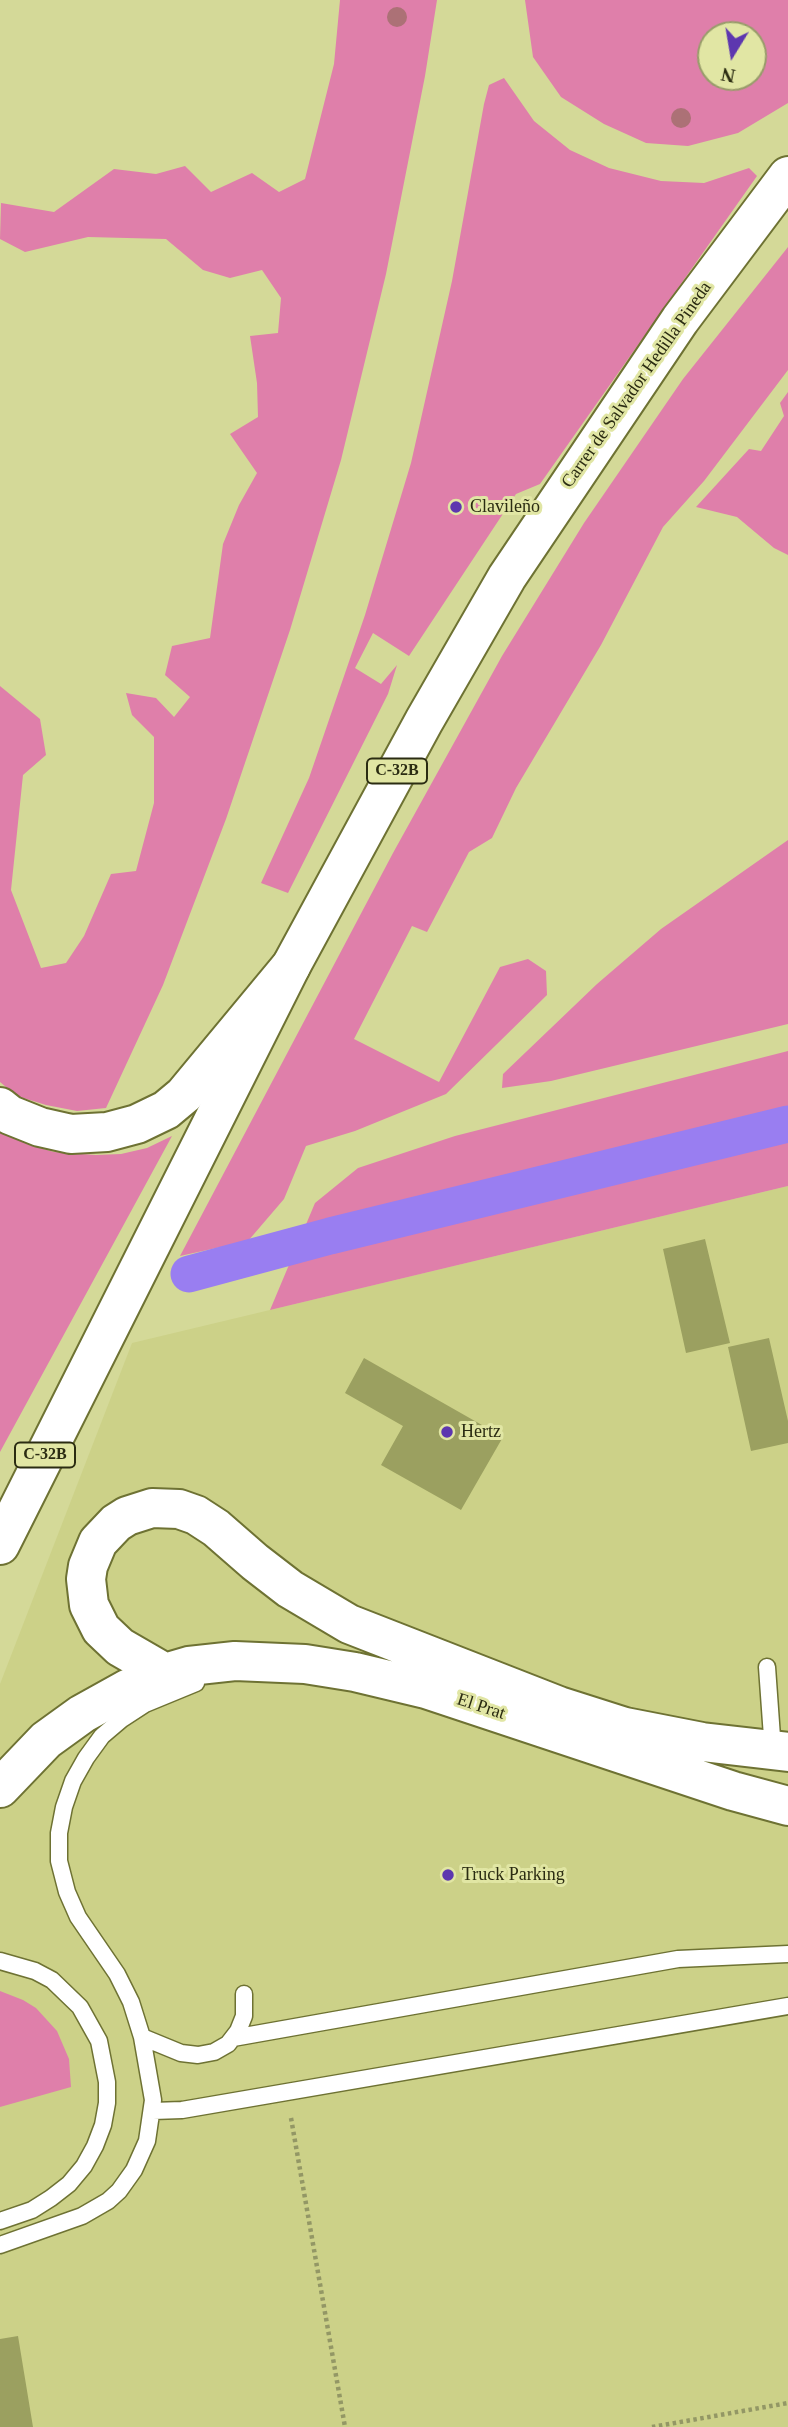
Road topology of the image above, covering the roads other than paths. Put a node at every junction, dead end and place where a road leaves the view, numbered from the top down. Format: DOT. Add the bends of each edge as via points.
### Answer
graph roads {
  1 [pos="788,176"];
  2 [pos="290,967"];
  3 [pos="0,1107"];
  4 [pos="0,1545"];
  5 [pos="305,1664"];
  6 [pos="767,1667"];
  7 [pos="165,1673"];
  8 [pos="781,1752"];
  9 [pos="0,1788"];
  10 [pos="788,1806"];
  11 [pos="788,1954"];
  12 [pos="0,1961"];
  13 [pos="244,1994"];
  14 [pos="788,2006"];
  15 [pos="142,2037"];
  16 [pos="233,2038"];
  17 [pos="153,2111"];
  18 [pos="0,2221"];
  19 [pos="0,2245"];
  1 -- 2 [label="main road, Carrer de Salvador Hedilla Pineda / C-32B" via="680,320 507,577"];
  2 -- 3 [label="main road, C-32B" via="184,1095 137,1124 72,1134 40,1127"];
  2 -- 4 [label="main road, C-32B"];
  5 -- 7 [label="main road, El Prat" via="234,1661"];
  5 -- 10 [label="main road, El Prat" via="426,1689"];
  5 -- 15 [label="lane" via="230,1673 145,1703 102,1737 73,1781 58,1833 61,1871 78,1917 131,2002"];
  6 -- 8 [label="lane"];
  7 -- 8 [label="main road" via="109,1639 94,1618 86,1592 88,1566 98,1542 116,1523 152,1507 178,1508 196,1515 290,1588 349,1624 559,1706 625,1727"];
  7 -- 9 [label="main road, El Prat" via="82,1714 46,1740"];
  11 -- 16 [label="lane" via="678,1959"];
  12 -- 18 [label="lane" via="52,1980 80,2007 99,2041 107,2082 103,2125 84,2166 51,2199"];
  13 -- 16 [label="lane" via="244,2016"];
  14 -- 17 [label="lane" via="181,2110"];
  15 -- 16 [label="lane" via="198,2055 214,2052"];
  15 -- 17 [label="lane"];
  17 -- 19 [label="lane" via="141,2156 108,2201 54,2228"];
}
